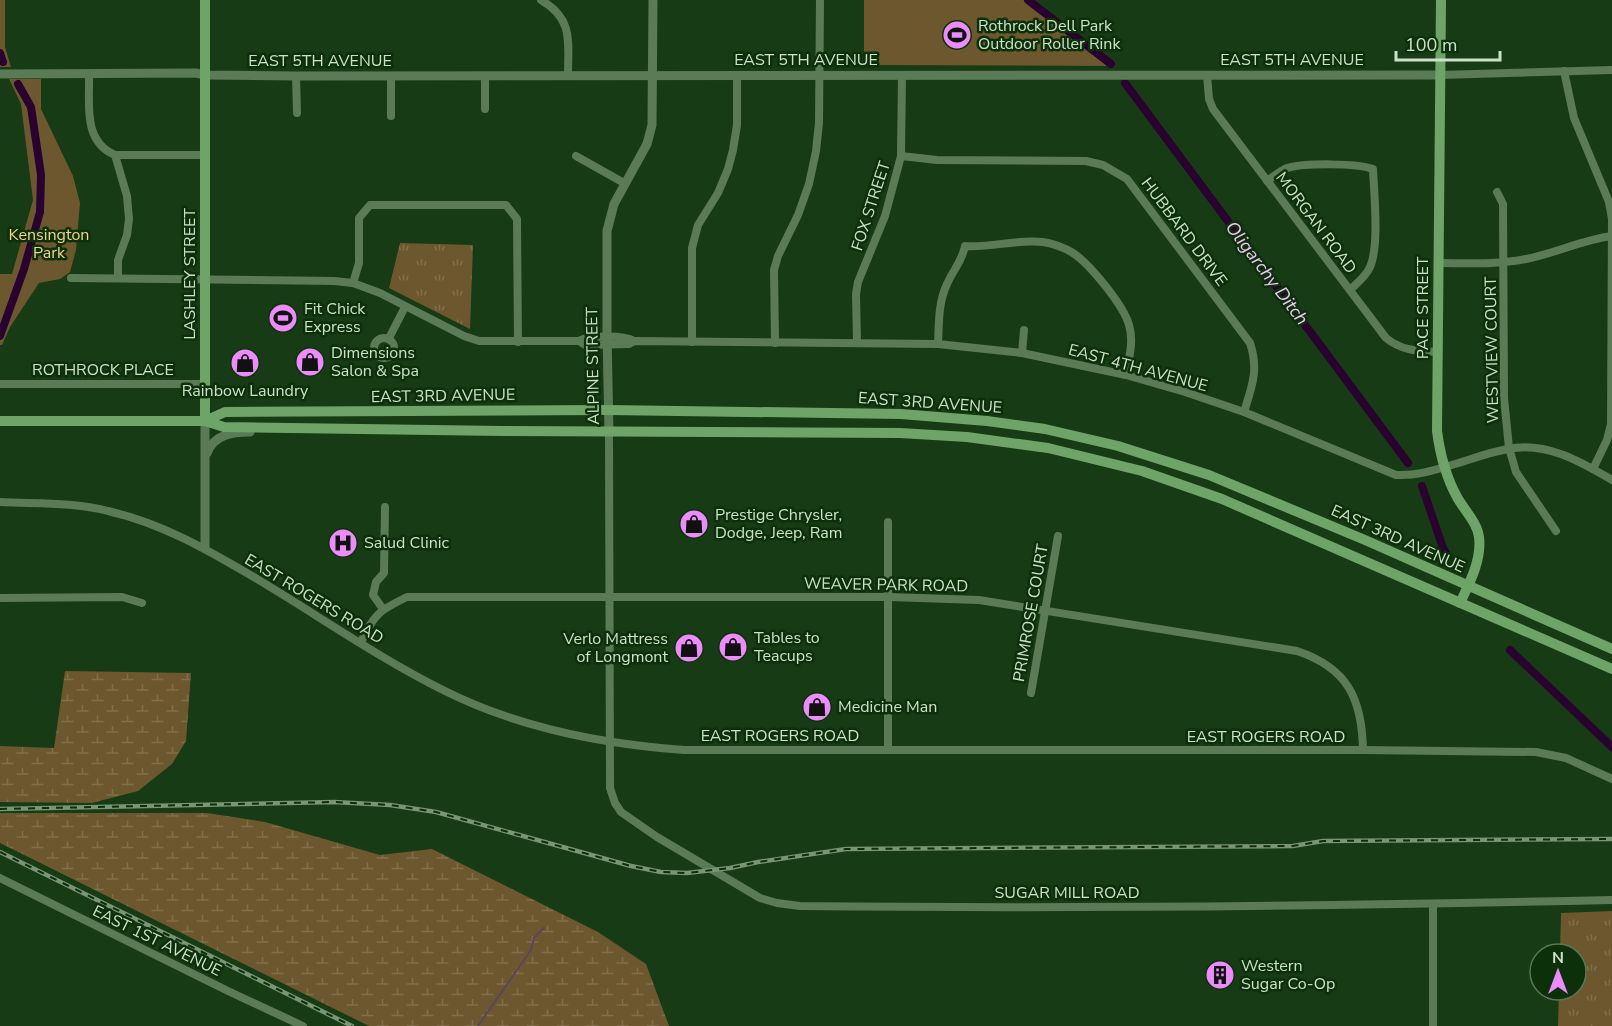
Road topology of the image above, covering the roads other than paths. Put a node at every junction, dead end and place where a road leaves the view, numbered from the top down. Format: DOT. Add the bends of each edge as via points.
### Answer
graph roads {
  1 [pos="205,0"];
  2 [pos="541,0"];
  3 [pos="653,0"];
  4 [pos="819,0"];
  5 [pos="1441,0"];
  6 [pos="1612,70"];
  7 [pos="1564,71"];
  8 [pos="0,74"];
  9 [pos="89,74"];
  10 [pos="206,75"];
  11 [pos="568,75"];
  12 [pos="653,75"];
  13 [pos="736,75"];
  14 [pos="819,75"];
  15 [pos="902,75"];
  16 [pos="1207,75"];
  17 [pos="1440,75"];
  18 [pos="296,76"];
  19 [pos="390,76"];
  20 [pos="485,76"];
  21 [pos="485,109"];
  22 [pos="297,113"];
  23 [pos="392,117"];
  24 [pos="115,155"];
  25 [pos="205,155"];
  26 [pos="576,156"];
  27 [pos="901,156"];
  28 [pos="1267,181"];
  29 [pos="624,183"];
  30 [pos="1497,192"];
  31 [pos="1612,236"];
  32 [pos="1438,263"];
  33 [pos="1503,263"];
  34 [pos="71,278"];
  35 [pos="118,278"];
  36 [pos="206,278"];
  37 [pos="353,283"];
  38 [pos="1350,290"];
  39 [pos="405,307"];
  40 [pos="1024,330"];
  41 [pos="389,338"];
  42 [pos="607,341"];
  43 [pos="519,342"];
  44 [pos="692,342"];
  45 [pos="857,342"];
  46 [pos="775,343"];
  47 [pos="938,344"];
  48 [pos="1437,352"];
  49 [pos="1022,353"];
  50 [pos="1126,375"];
  51 [pos="0,384"];
  52 [pos="205,384"];
  53 [pos="608,410"];
  54 [pos="1244,412"];
  55 [pos="0,421"];
  56 [pos="205,421"];
  57 [pos="284,428"];
  58 [pos="609,432"];
  59 [pos="1509,448"];
  60 [pos="205,458"];
  61 [pos="1444,467"];
  62 [pos="1593,469"];
  63 [pos="1612,480"];
  64 [pos="0,502"];
  65 [pos="385,507"];
  66 [pos="888,522"];
  67 [pos="1556,531"];
  68 [pos="1058,536"];
  69 [pos="205,548"];
  70 [pos="1467,586"];
  71 [pos="609,597"];
  72 [pos="889,597"];
  73 [pos="0,598"];
  74 [pos="142,603"];
  75 [pos="1460,603"];
  76 [pos="383,609"];
  77 [pos="1046,610"];
  78 [pos="361,642"];
  79 [pos="1612,649"];
  80 [pos="1612,669"];
  81 [pos="1031,693"];
  82 [pos="610,742"];
  83 [pos="888,749"];
  84 [pos="1363,750"];
  85 [pos="1612,779"];
  86 [pos="0,878"];
  87 [pos="1612,900"];
  88 [pos="1433,904"];
  89 [pos="303,1026"];
  90 [pos="1433,1026"];
  1 -- 10 [label="main road, LASHLEY STREET"];
  2 -- 11 [label="street" via="560,14 566,24"];
  3 -- 12 [label="street, ALPINE STREET"];
  4 -- 14 [label="street"];
  5 -- 17 [label="main road, PACE STREET"];
  6 -- 7 [label="street, EAST 5TH AVENUE"];
  7 -- 17 [label="street, EAST 5TH AVENUE"];
  7 -- 31 [label="street" via="1575,118 1609,202"];
  8 -- 9 [label="street, EAST 5TH AVENUE"];
  9 -- 10 [label="street, EAST 5TH AVENUE"];
  9 -- 24 [label="street" via="90,125 98,144"];
  10 -- 18 [label="street, EAST 5TH AVENUE"];
  10 -- 25 [label="main road, LASHLEY STREET"];
  11 -- 12 [label="street, EAST 5TH AVENUE"];
  11 -- 20 [label="street, EAST 5TH AVENUE"];
  12 -- 13 [label="street, EAST 5TH AVENUE"];
  12 -- 29 [label="street, ALPINE STREET" via="650,135"];
  13 -- 14 [label="street, EAST 5TH AVENUE"];
  13 -- 44 [label="street" via="733,150 718,193 698,225 692,248"];
  14 -- 15 [label="street, EAST 5TH AVENUE"];
  14 -- 46 [label="street" via="819,123 811,173 774,270"];
  15 -- 16 [label="street, EAST 5TH AVENUE"];
  15 -- 27 [label="street, FOX STREET"];
  16 -- 17 [label="street, EAST 5TH AVENUE"];
  16 -- 28 [label="street, MORGAN ROAD" via="1213,109"];
  17 -- 32 [label="main road, PACE STREET"];
  18 -- 19 [label="street, EAST 5TH AVENUE"];
  18 -- 22 [label="street"];
  19 -- 20 [label="street, EAST 5TH AVENUE"];
  19 -- 23 [label="street"];
  20 -- 21 [label="street"];
  24 -- 25 [label="street"];
  24 -- 35 [label="street" via="129,212"];
  25 -- 36 [label="main road, LASHLEY STREET"];
  26 -- 29 [label="street"];
  27 -- 45 [label="street, FOX STREET" via="885,216 858,282"];
  27 -- 54 [label="street, HUBBARD DRIVE" via="937,160 1086,160 1127,179 1250,343 1256,367"];
  28 -- 38 [label="street, MORGAN ROAD"];
  28 -- 38 [label="street" via="1295,166 1357,165 1373,169 1374,259 1369,271"];
  29 -- 42 [label="street, ALPINE STREET" via="608,231"];
  30 -- 33 [label="street, WESTVIEW COURT" via="1503,204"];
  31 -- 33 [label="street"];
  31 -- 62 [label="street" via="1611,424"];
  32 -- 33 [label="street"];
  32 -- 48 [label="main road, PACE STREET"];
  33 -- 59 [label="street, WESTVIEW COURT" via="1504,398"];
  34 -- 35 [label="street, EAST 4TH AVENUE"];
  35 -- 36 [label="street, EAST 4TH AVENUE"];
  36 -- 37 [label="street, EAST 4TH AVENUE"];
  36 -- 52 [label="main road, LASHLEY STREET"];
  37 -- 39 [label="street, EAST 4TH AVENUE"];
  37 -- 43 [label="street" via="359,263 359,218 370,205 506,206 517,219"];
  38 -- 48 [label="street, MORGAN ROAD" via="1395,345 1406,350"];
  39 -- 41 [label="street"];
  39 -- 43 [label="street, EAST 4TH AVENUE" via="479,341"];
  40 -- 49 [label="street"];
  42 -- 43 [label="street, EAST 4TH AVENUE" via="585,345 579,341"];
  42 -- 44 [label="street, EAST 4TH AVENUE"];
  42 -- 53 [label="street, ALPINE STREET"];
  44 -- 46 [label="street, EAST 4TH AVENUE"];
  45 -- 46 [label="street, EAST 4TH AVENUE"];
  45 -- 47 [label="street, EAST 4TH AVENUE"];
  47 -- 49 [label="street, EAST 4TH AVENUE"];
  47 -- 50 [label="street" via="941,300 965,246 1043,242 1073,253 1093,271 1125,313 1132,338"];
  48 -- 61 [label="main road, PACE STREET" via="1437,431"];
  49 -- 50 [label="street, EAST 4TH AVENUE"];
  50 -- 54 [label="street, EAST 4TH AVENUE"];
  51 -- 52 [label="street, ROTHROCK PLACE"];
  52 -- 56 [label="main road, LASHLEY STREET"];
  53 -- 56 [label="main road, EAST 3RD AVENUE" via="225,412"];
  53 -- 58 [label="street, ALPINE STREET"];
  53 -- 70 [label="main road, EAST 3RD AVENUE" via="920,415 1072,434 1209,475"];
  54 -- 61 [label="street, EAST 4TH AVENUE" via="1396,476"];
  55 -- 56 [label="main road, EAST 3RD AVENUE"];
  56 -- 57 [label="main road, EAST 3RD AVENUE" via="224,427"];
  56 -- 60 [label="street, LASHLEY STREET"];
  57 -- 58 [label="main road, EAST 3RD AVENUE"];
  57 -- 60 [label="street" via="227,434 210,445"];
  58 -- 71 [label="street, ALPINE STREET"];
  58 -- 75 [label="main road, EAST 3RD AVENUE" via="900,433 1048,448 1142,471 1222,499"];
  59 -- 61 [label="street, EAST 4TH AVENUE"];
  59 -- 62 [label="street, EAST 4TH AVENUE" via="1548,449"];
  59 -- 67 [label="street, WESTVIEW COURT" via="1516,472"];
  60 -- 69 [label="street, LASHLEY STREET"];
  61 -- 70 [label="main road, PACE STREET" via="1478,533 1479,554"];
  62 -- 63 [label="street, EAST 4TH AVENUE"];
  64 -- 69 [label="street, EAST ROGERS ROAD" via="106,510 164,528"];
  65 -- 76 [label="street" via="384,573 375,582 372,595"];
  66 -- 72 [label="street"];
  68 -- 77 [label="street, PRIMROSE COURT"];
  69 -- 78 [label="street, EAST ROGERS ROAD"];
  70 -- 75 [label="main road, PACE STREET"];
  70 -- 79 [label="main road, EAST 3RD AVENUE"];
  71 -- 72 [label="street, WEAVER PARK ROAD"];
  71 -- 76 [label="street, WEAVER PARK ROAD" via="407,597"];
  71 -- 82 [label="street, ALPINE STREET"];
  72 -- 77 [label="street, WEAVER PARK ROAD" via="969,599"];
  72 -- 83 [label="street"];
  73 -- 74 [label="street" via="123,597"];
  75 -- 80 [label="main road, EAST 3RD AVENUE"];
  76 -- 78 [label="street, WEAVER PARK ROAD" via="369,624"];
  77 -- 81 [label="street, PRIMROSE COURT"];
  77 -- 84 [label="street, WEAVER PARK ROAD" via="1311,656 1330,666 1349,685 1360,721"];
  78 -- 82 [label="street, EAST ROGERS ROAD" via="469,702 540,727"];
  82 -- 83 [label="street, EAST ROGERS ROAD" via="684,750"];
  82 -- 88 [label="street, SUGAR MILL ROAD" via="610,788 621,812 750,893 777,903 944,907"];
  83 -- 84 [label="street, EAST ROGERS ROAD"];
  84 -- 85 [label="street, EAST ROGERS ROAD" via="1546,753 1581,763"];
  86 -- 89 [label="street, EAST 1ST AVENUE"];
  87 -- 88 [label="street, SUGAR MILL ROAD"];
  88 -- 90 [label="street"];
}
